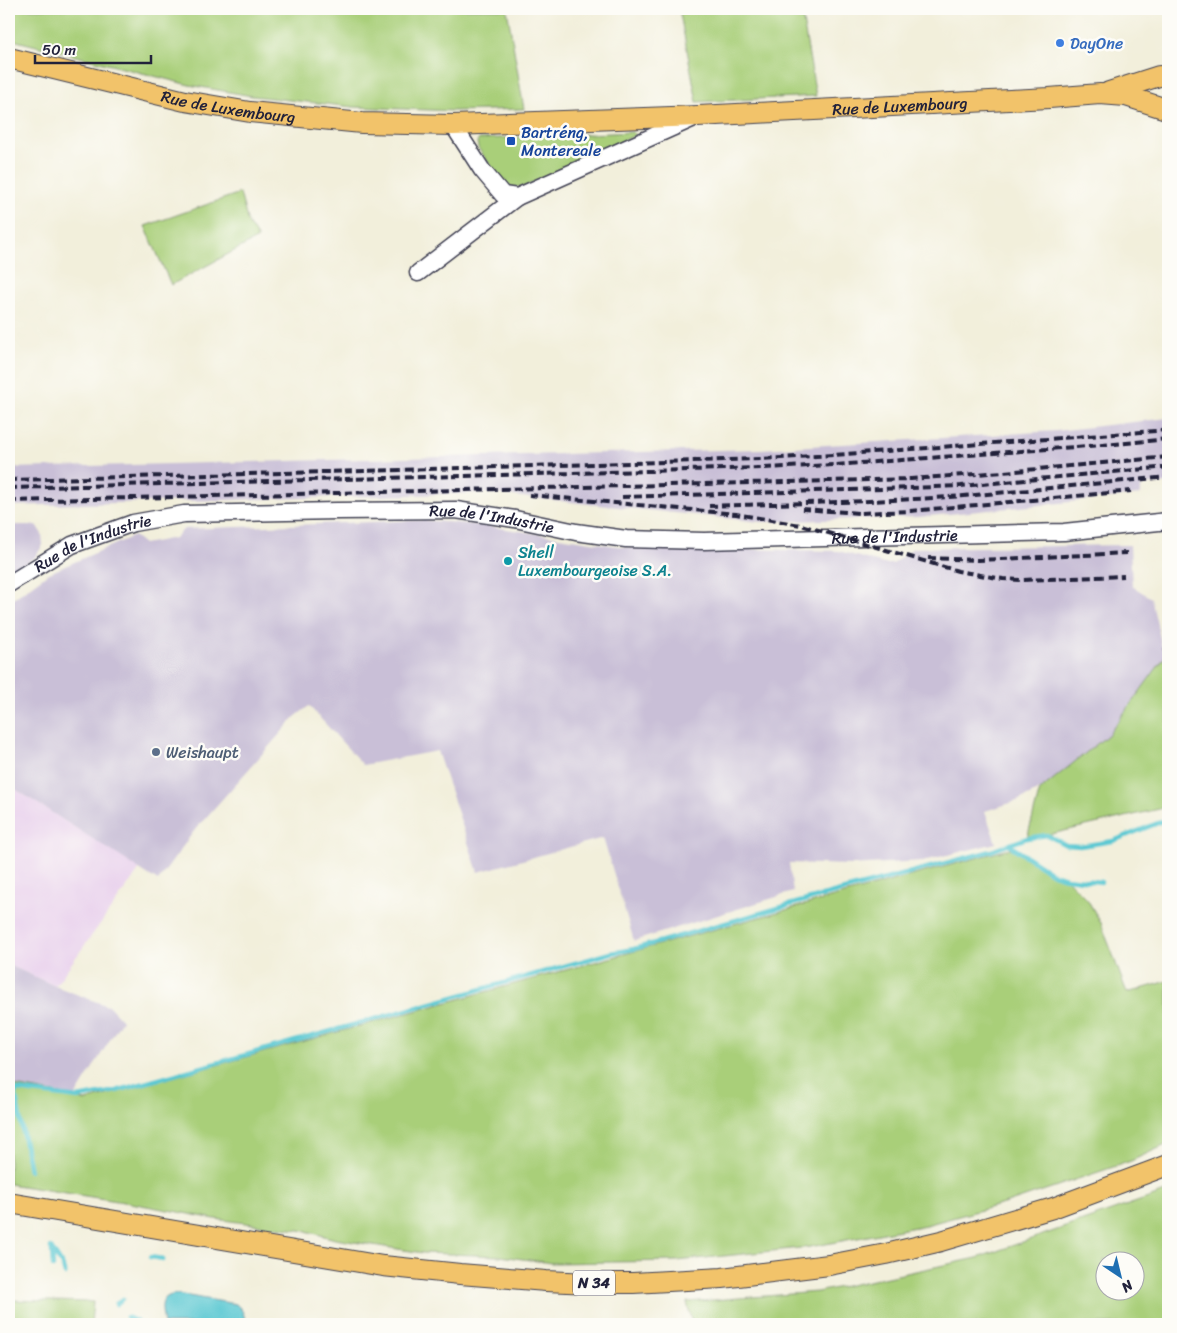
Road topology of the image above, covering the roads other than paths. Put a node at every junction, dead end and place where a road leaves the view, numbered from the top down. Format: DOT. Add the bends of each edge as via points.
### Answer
graph roads {
  1 [pos="9,58"];
  2 [pos="1163,71"];
  3 [pos="1100,94"];
  4 [pos="1165,110"];
  5 [pos="698,116"];
  6 [pos="453,125"];
  7 [pos="517,198"];
  8 [pos="418,273"];
  9 [pos="1168,521"];
  10 [pos="9,584"];
  11 [pos="1168,1165"];
  12 [pos="9,1203"];
  1 -- 6 [label="main road, Rue de Luxembourg" via="185,101 250,112 362,123"];
  2 -- 3 [label="main road, Rue de Luxembourg" via="1127,87"];
  2 -- 4 [label="main road" via="1155,92"];
  3 -- 4 [label="main road, Rue de Luxembourg" via="1126,96"];
  3 -- 5 [label="main road, Rue de Luxembourg"];
  5 -- 6 [label="main road, Rue de Luxembourg"];
  5 -- 7 [label="street, Rue de Luxembourg"];
  6 -- 7 [label="street" via="482,170 503,195"];
  7 -- 8 [label="street, Rue de Luxembourg"];
  9 -- 10 [label="street, Rue de l'Industrie" via="1064,532 704,541 626,539 456,510 184,514 133,523 72,546"];
  11 -- 12 [label="main road, N 34" via="1053,1208 886,1254 829,1265 722,1278 633,1283 546,1281 383,1266"];
}
